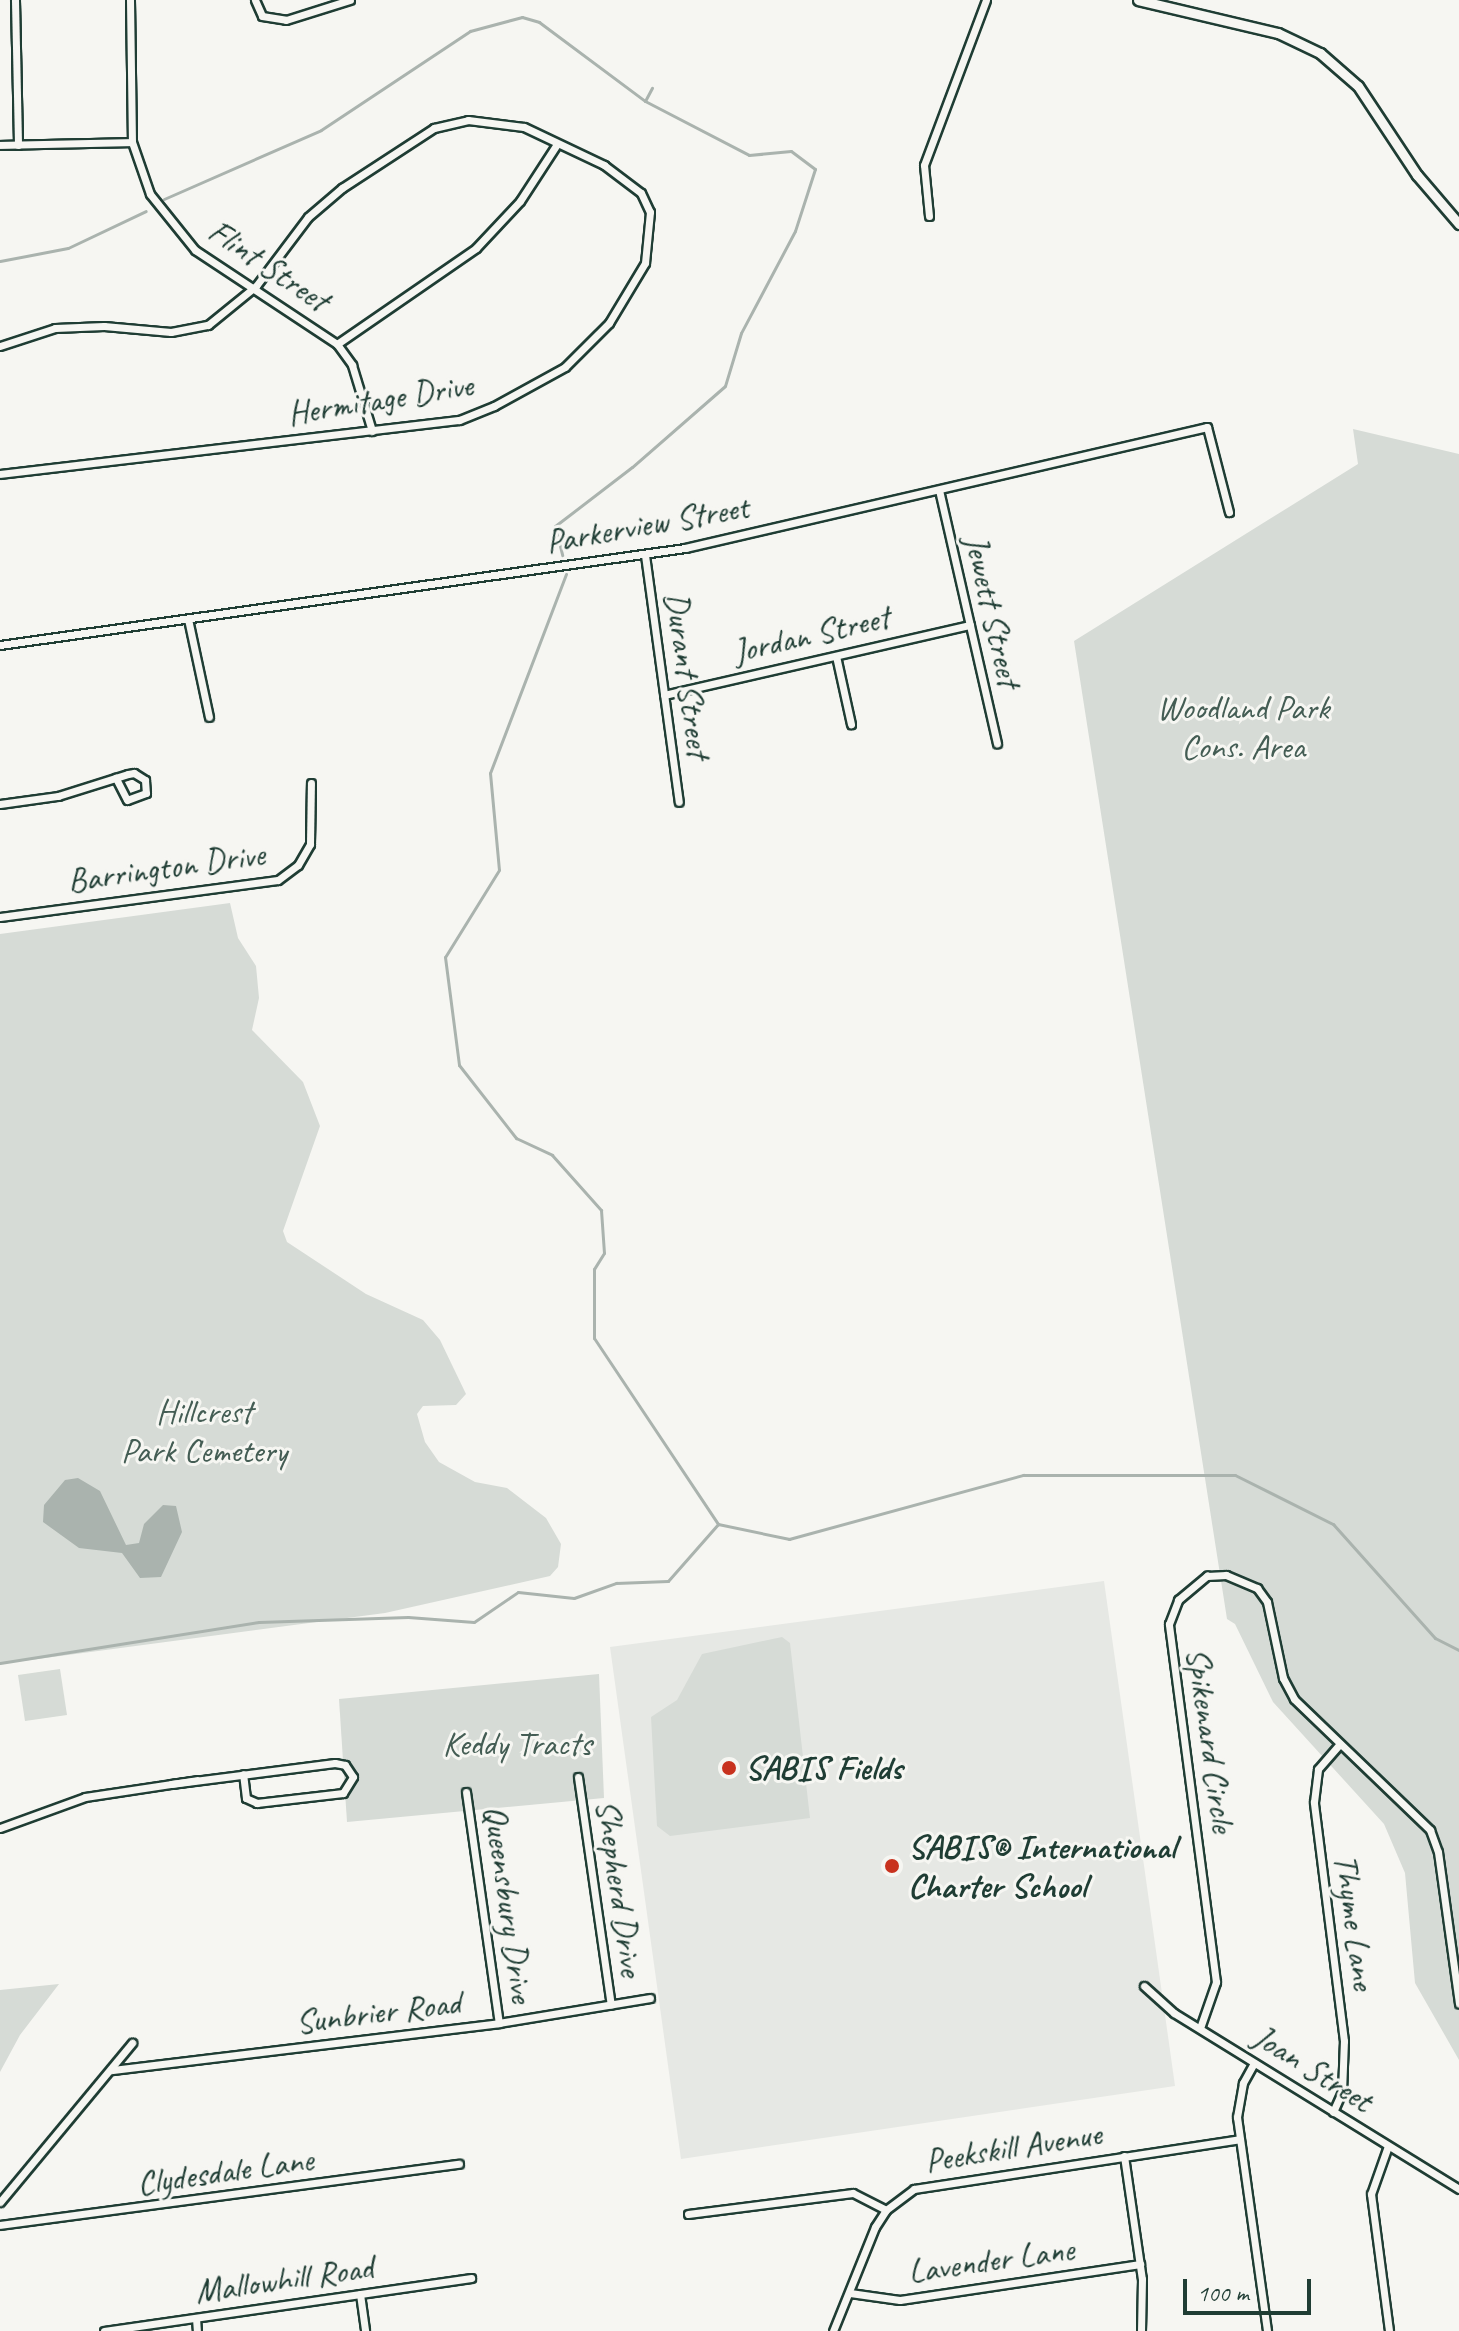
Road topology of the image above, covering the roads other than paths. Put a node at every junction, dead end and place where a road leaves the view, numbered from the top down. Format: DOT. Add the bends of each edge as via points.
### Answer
graph roads {
  1 [pos="15,0"];
  2 [pos="130,0"];
  3 [pos="255,0"];
  4 [pos="350,0"];
  5 [pos="986,0"];
  6 [pos="1138,0"];
  7 [pos="132,142"];
  8 [pos="557,144"];
  9 [pos="0,145"];
  10 [pos="18,145"];
  11 [pos="929,216"];
  12 [pos="1459,224"];
  13 [pos="256,286"];
  14 [pos="337,344"];
  15 [pos="0,346"];
  16 [pos="372,431"];
  17 [pos="0,474"];
  18 [pos="939,490"];
  19 [pos="1229,512"];
  20 [pos="645,555"];
  21 [pos="188,619"];
  22 [pos="970,625"];
  23 [pos="0,645"];
  24 [pos="836,656"];
  25 [pos="664,695"];
  26 [pos="209,717"];
  27 [pos="851,724"];
  28 [pos="997,743"];
  29 [pos="116,778"];
  30 [pos="311,783"];
  31 [pos="679,802"];
  32 [pos="0,804"];
  33 [pos="0,917"];
  34 [pos="1339,1745"];
  35 [pos="243,1774"];
  36 [pos="578,1777"];
  37 [pos="466,1792"];
  38 [pos="0,1828"];
  39 [pos="1144,1986"];
  40 [pos="650,1998"];
  41 [pos="1459,2004"];
  42 [pos="611,2005"];
  43 [pos="499,2023"];
  44 [pos="1200,2028"];
  45 [pos="132,2043"];
  46 [pos="1254,2063"];
  47 [pos="112,2070"];
  48 [pos="1333,2112"];
  49 [pos="1239,2139"];
  50 [pos="1388,2146"];
  51 [pos="1124,2156"];
  52 [pos="459,2164"];
  53 [pos="1459,2189"];
  54 [pos="0,2202"];
  55 [pos="886,2210"];
  56 [pos="688,2214"];
  57 [pos="0,2225"];
  58 [pos="1140,2264"];
  59 [pos="471,2278"];
  60 [pos="850,2293"];
  61 [pos="360,2294"];
  62 [pos="196,2318"];
  63 [pos="104,2331"];
  64 [pos="197,2331"];
  65 [pos="365,2331"];
  66 [pos="833,2331"];
  67 [pos="1141,2331"];
  68 [pos="1267,2331"];
  69 [pos="1389,2331"];
  1 -- 10 [label="street"];
  2 -- 7 [label="street, Flint Street"];
  3 -- 4 [label="street" via="262,16 286,20"];
  5 -- 11 [label="street" via="924,165"];
  6 -- 12 [label="main road" via="1271,31 1320,53 1358,86 1417,175"];
  7 -- 10 [label="street"];
  7 -- 13 [label="street, Flint Street" via="150,194 181,236"];
  8 -- 13 [label="street, Hermitage Drive" via="501,121 434,128 369,167 308,217"];
  8 -- 14 [label="street" via="520,201 476,248"];
  8 -- 16 [label="street, Hermitage Drive" via="604,165 641,193 652,231 633,289 583,350 514,398 459,420"];
  9 -- 10 [label="street"];
  13 -- 14 [label="street, Flint Street"];
  13 -- 15 [label="street, Hermitage Drive" via="223,316 188,331 55,328"];
  14 -- 16 [label="street, Flint Street" via="352,365"];
  16 -- 17 [label="street, Hermitage Drive"];
  18 -- 19 [label="street, Parkerview Street" via="1207,427"];
  18 -- 20 [label="street, Parkerview Street"];
  18 -- 22 [label="street, Jewett Street"];
  20 -- 21 [label="street, Parkerview Street"];
  20 -- 25 [label="street, Durant Street"];
  21 -- 23 [label="street, Parkerview Street"];
  21 -- 26 [label="street"];
  22 -- 24 [label="street, Jordan Street"];
  22 -- 28 [label="street, Jewett Street"];
  24 -- 25 [label="street, Jordan Street"];
  24 -- 27 [label="street"];
  25 -- 31 [label="street, Durant Street"];
  29 -- 29 [label="street" via="127,800 146,793 139,775"];
  29 -- 32 [label="street" via="47,799"];
  30 -- 33 [label="street, Barrington Drive" via="310,844 298,865 278,880"];
  34 -- 41 [label="street, Spikenard Circle" via="1381,1778 1430,1830 1438,1852"];
  34 -- 44 [label="street, Spikenard Circle" via="1307,1714 1283,1678 1273,1619 1257,1588 1226,1575 1192,1584 1178,1600 1169,1624 1216,1982"];
  34 -- 48 [label="street, Thyme Lane" via="1318,1769 1314,1802 1344,2041 1342,2092"];
  35 -- 35 [label="street" via="335,1763 345,1765 353,1777 343,1793 257,1803 246,1798"];
  35 -- 38 [label="street" via="85,1797"];
  36 -- 42 [label="street, Shepherd Drive"];
  37 -- 43 [label="street, Queensbury Drive"];
  39 -- 44 [label="street, Joan Street"];
  40 -- 42 [label="street, Sunbrier Road"];
  42 -- 43 [label="street, Sunbrier Road"];
  43 -- 47 [label="street, Sunbrier Road"];
  44 -- 46 [label="street, Joan Street"];
  45 -- 47 [label="street"];
  46 -- 48 [label="street, Joan Street"];
  46 -- 49 [label="street" via="1240,2096"];
  47 -- 54 [label="street"];
  48 -- 50 [label="street, Joan Street"];
  49 -- 51 [label="street, Peekskill Avenue"];
  49 -- 68 [label="street"];
  50 -- 53 [label="street, Joan Street"];
  50 -- 69 [label="street" via="1371,2194"];
  51 -- 55 [label="street, Peekskill Avenue" via="933,2183"];
  51 -- 58 [label="street"];
  52 -- 57 [label="street, Clydesdale Lane"];
  55 -- 56 [label="street" via="868,2197 842,2193"];
  55 -- 60 [label="street"];
  58 -- 60 [label="street, Lavender Lane" via="900,2300"];
  58 -- 67 [label="street"];
  59 -- 61 [label="street, Mallowhill Road"];
  60 -- 66 [label="street"];
  61 -- 62 [label="street, Mallowhill Road"];
  61 -- 65 [label="street"];
  62 -- 63 [label="street, Mallowhill Road"];
  62 -- 64 [label="street"];
}
